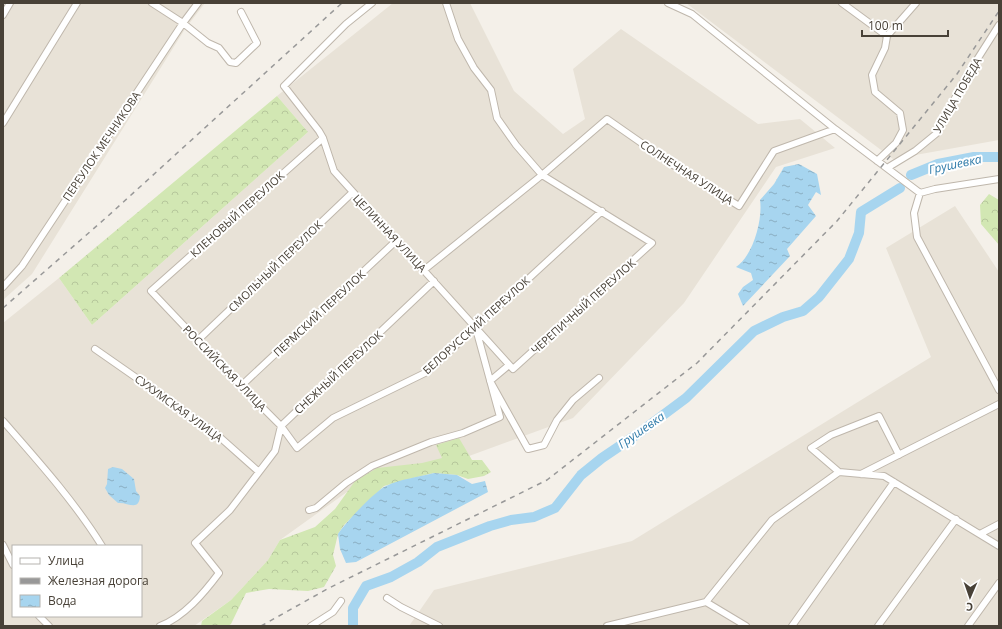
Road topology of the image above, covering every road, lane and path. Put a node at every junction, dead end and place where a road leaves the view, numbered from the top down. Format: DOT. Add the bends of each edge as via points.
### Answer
graph roads {
  1 [pos="10,3"];
  2 [pos="77,3"];
  3 [pos="152,3"];
  4 [pos="198,3"];
  5 [pos="372,3"];
  6 [pos="446,3"];
  7 [pos="668,3"];
  8 [pos="842,3"];
  9 [pos="916,3"];
  10 [pos="241,12"];
  11 [pos="3,15"];
  12 [pos="183,23"];
  13 [pos="999,25"];
  14 [pos="887,36"];
  15 [pos="3,123"];
  16 [pos="835,129"];
  17 [pos="323,138"];
  18 [pos="877,161"];
  19 [pos="887,168"];
  20 [pos="542,175"];
  21 [pos="999,179"];
  22 [pos="353,192"];
  23 [pos="920,193"];
  24 [pos="602,211"];
  25 [pos="397,240"];
  26 [pos="424,270"];
  27 [pos="434,281"];
  28 [pos="3,287"];
  29 [pos="151,291"];
  30 [pos="476,327"];
  31 [pos="198,340"];
  32 [pos="95,348"];
  33 [pos="511,367"];
  34 [pos="599,378"];
  35 [pos="490,381"];
  36 [pos="241,386"];
  37 [pos="999,390"];
  38 [pos="999,404"];
  39 [pos="3,421"];
  40 [pos="281,426"];
  41 [pos="297,448"];
  42 [pos="899,455"];
  43 [pos="259,472"];
  44 [pos="839,472"];
  45 [pos="861,474"];
  46 [pos="894,482"];
  47 [pos="309,510"];
  48 [pos="956,519"];
  49 [pos="999,524"];
  50 [pos="980,534"];
  51 [pos="3,545"];
  52 [pos="101,545"];
  53 [pos="999,546"];
  54 [pos="12,563"];
  55 [pos="999,583"];
  56 [pos="387,598"];
  57 [pos="341,601"];
  58 [pos="706,602"];
  59 [pos="40,617"];
  60 [pos="49,626"];
  61 [pos="160,626"];
  62 [pos="311,626"];
  63 [pos="439,626"];
  64 [pos="607,626"];
  65 [pos="746,626"];
  66 [pos="792,626"];
  67 [pos="878,626"];
  68 [pos="968,626"];
  1 -- 11 [label="street"];
  2 -- 15 [label="street"];
  3 -- 12 [label="street"];
  4 -- 12 [label="street, ПЕРЕУЛОК МЕЧНИКОВА"];
  5 -- 17 [label="street, ЦЕЛИННАЯ УЛИЦА" via="346,24 284,86"];
  6 -- 20 [label="street" via="458,39 474,68 491,90 497,118"];
  7 -- 16 [label="street" via="692,14"];
  8 -- 14 [label="street"];
  9 -- 14 [label="street"];
  10 -- 12 [label="street" via="256,43 236,63 230,62 219,48"];
  12 -- 28 [label="street, ПЕРЕУЛОК МЕЧНИКОВА" via="22,266"];
  13 -- 19 [label="street, УЛИЦА ПОБЕДА" via="966,77 937,133"];
  14 -- 18 [label="street" via="886,48 872,75 875,92 900,113 904,130 896,143"];
  16 -- 18 [label="street"];
  16 -- 20 [label="street, СОЛНЕЧНАЯ УЛИЦА" via="774,151 739,206 673,165 607,119"];
  17 -- 22 [label="street, ЦЕЛИННАЯ УЛИЦА" via="334,171"];
  17 -- 29 [label="street, КЛЕНОВЫЙ ПЕРЕУЛОК"];
  18 -- 19 [label="street"];
  19 -- 23 [label="street"];
  20 -- 24 [label="street"];
  20 -- 26 [label="street"];
  21 -- 23 [label="street"];
  22 -- 25 [label="street, ЦЕЛИННАЯ УЛИЦА"];
  22 -- 31 [label="street, СМОЛЬНЫЙ ПЕРЕУЛОК"];
  23 -- 37 [label="street" via="914,213 917,237"];
  24 -- 30 [label="street, БЕЛОРУССКИЙ ПЕРЕУЛОК"];
  24 -- 33 [label="street, ЧЕРЕПИЧНЫЙ ПЕРЕУЛОК" via="652,243"];
  25 -- 26 [label="street, ЦЕЛИННАЯ УЛИЦА"];
  25 -- 36 [label="street, ПЕРМСКИЙ ПЕРЕУЛОК"];
  26 -- 27 [label="street, ЦЕЛИННАЯ УЛИЦА"];
  27 -- 30 [label="street, ЦЕЛИННАЯ УЛИЦА"];
  27 -- 40 [label="street, СНЕЖНЫЙ ПЕРЕУЛОК"];
  29 -- 31 [label="street, РОССИЙСКАЯ УЛИЦА"];
  30 -- 33 [label="street, ЦЕЛИННАЯ УЛИЦА"];
  30 -- 35 [label="street"];
  30 -- 41 [label="street, БЕЛОРУССКИЙ ПЕРЕУЛОК" via="427,372 333,418"];
  31 -- 36 [label="street, РОССИЙСКАЯ УЛИЦА"];
  32 -- 43 [label="street, СУХУМСКАЯ УЛИЦА" via="214,432"];
  33 -- 35 [label="street, ЧЕРЕПИЧНЫЙ ПЕРЕУЛОК"];
  34 -- 35 [label="street" via="573,400 557,420 544,445 528,448"];
  35 -- 47 [label="street" via="500,417 372,466 316,508"];
  36 -- 40 [label="street, РОССИЙСКАЯ УЛИЦА"];
  38 -- 42 [label="street"];
  39 -- 52 [label="street" via="62,490"];
  40 -- 41 [label="street, РОССИЙСКАЯ УЛИЦА"];
  40 -- 43 [label="street" via="275,451"];
  42 -- 44 [label="street" via="880,416 831,435 812,448"];
  42 -- 45 [label="street"];
  43 -- 61 [label="street" via="230,510 195,543 219,573 205,592 171,622"];
  44 -- 45 [label="street"];
  44 -- 58 [label="street" via="772,520"];
  45 -- 46 [label="street" via="884,476"];
  46 -- 48 [label="street"];
  46 -- 66 [label="street"];
  48 -- 50 [label="street"];
  48 -- 67 [label="street"];
  49 -- 50 [label="street"];
  50 -- 53 [label="street"];
  51 -- 54 [label="street"];
  55 -- 68 [label="street"];
  56 -- 63 [label="street" via="401,608"];
  57 -- 62 [label="street" via="332,612"];
  58 -- 64 [label="street"];
  58 -- 65 [label="street"];
  59 -- 60 [label="street"];
}
